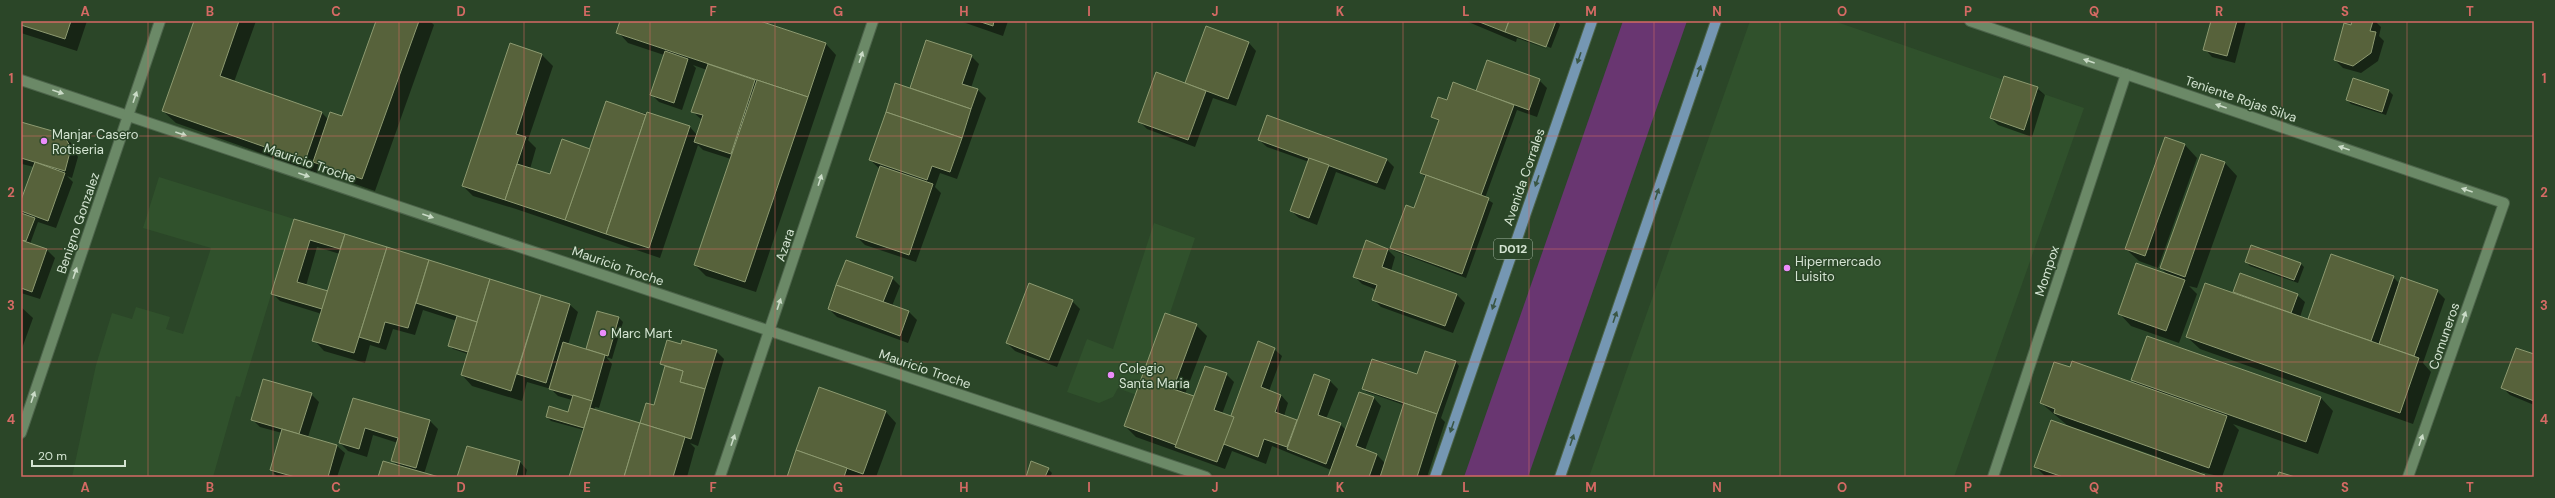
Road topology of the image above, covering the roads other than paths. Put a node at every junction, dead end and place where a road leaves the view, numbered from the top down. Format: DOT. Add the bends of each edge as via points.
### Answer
graph roads {
  1 [pos="160,21"];
  2 [pos="873,21"];
  3 [pos="1592,21"];
  4 [pos="1716,21"];
  5 [pos="1970,21"];
  6 [pos="2126,74"];
  7 [pos="21,80"];
  8 [pos="128,116"];
  9 [pos="2504,203"];
  10 [pos="770,331"];
  11 [pos="21,434"];
  12 [pos="720,477"];
  13 [pos="1206,477"];
  14 [pos="1435,477"];
  15 [pos="1560,477"];
  16 [pos="1993,477"];
  17 [pos="2408,477"];
  8 -- 1 [label="street, Benigno Gonzalez, one-way"];
  10 -- 2 [label="street, Azara, one-way"];
  3 -- 14 [label="main road, Avenida Corrales / D012, one-way"];
  15 -- 4 [label="main road, one-way"];
  6 -- 5 [label="street, Teniente Rojas Silva, one-way"];
  9 -- 6 [label="street, Teniente Rojas Silva, one-way"];
  6 -- 16 [label="street, Mompox"];
  7 -- 8 [label="street, Mauricio Troche, one-way"];
  8 -- 10 [label="street, Mauricio Troche, one-way"];
  11 -- 8 [label="street, Benigno Gonzalez, one-way"];
  17 -- 9 [label="street, Comuneros, one-way"];
  12 -- 10 [label="street, Azara, one-way"];
  10 -- 13 [label="street, Mauricio Troche"];
}
